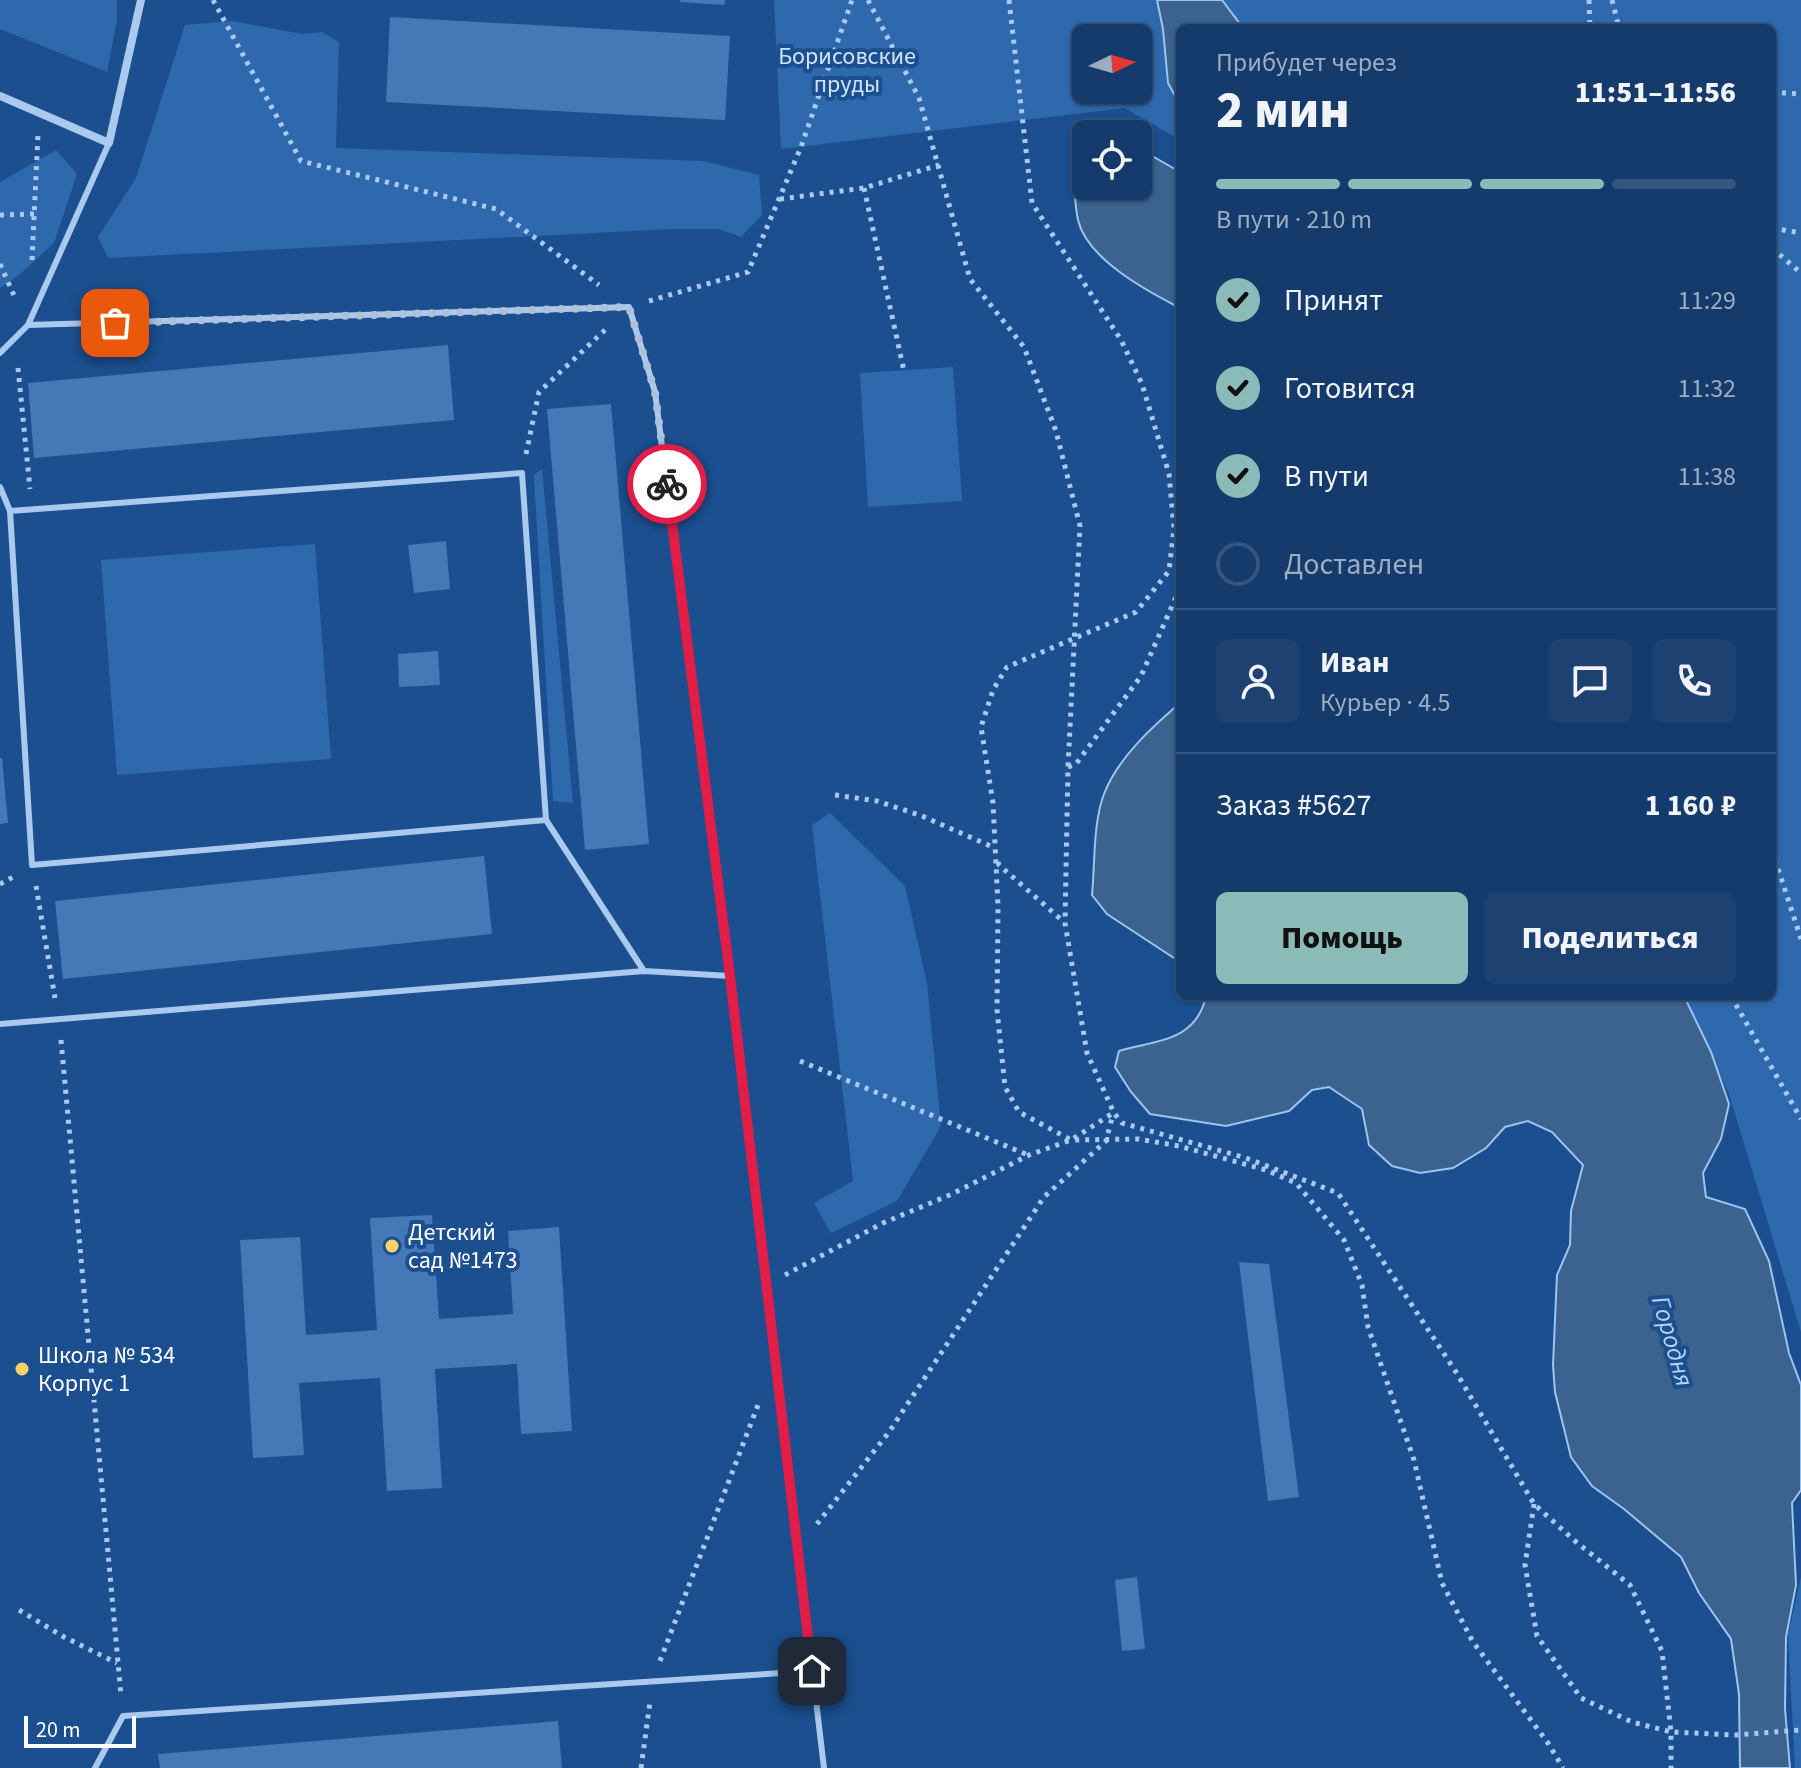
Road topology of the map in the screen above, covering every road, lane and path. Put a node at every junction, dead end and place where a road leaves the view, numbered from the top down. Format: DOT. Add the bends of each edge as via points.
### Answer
graph roads {
  1 [pos="141,0"];
  2 [pos="213,0"];
  3 [pos="852,0"];
  4 [pos="868,0"];
  5 [pos="1009,0"];
  6 [pos="1589,0"];
  7 [pos="1612,0"];
  8 [pos="1590,24"];
  9 [pos="1618,24"];
  10 [pos="1776,92"];
  11 [pos="1801,94"];
  12 [pos="0,96"];
  13 [pos="40,113"];
  14 [pos="109,143"];
  15 [pos="939,165"];
  16 [pos="864,188"];
  17 [pos="779,199"];
  18 [pos="34,214"];
  19 [pos="0,215"];
  20 [pos="1776,229"];
  21 [pos="1801,233"];
  22 [pos="1776,251"];
  23 [pos="32,262"];
  24 [pos="1801,273"];
  25 [pos="629,307"];
  26 [pos="28,325"];
  27 [pos="15,339"];
  28 [pos="0,353"];
  29 [pos="904,371"];
  30 [pos="522,473"];
  31 [pos="0,487"];
  32 [pos="32,509"];
  33 [pos="10,511"];
  34 [pos="1176,597"];
  35 [pos="1075,636"];
  36 [pos="1068,767"];
  37 [pos="835,795"];
  38 [pos="546,820"];
  39 [pos="994,846"];
  40 [pos="1776,862"];
  41 [pos="32,865"];
  42 [pos="1065,923"];
  43 [pos="1801,939"];
  44 [pos="644,971"];
  45 [pos="730,976"];
  46 [pos="1733,1000"];
  47 [pos="59,1019"];
  48 [pos="0,1024"];
  49 [pos="800,1061"];
  50 [pos="1114,1113"];
  51 [pos="1801,1119"];
  52 [pos="1071,1140"];
  53 [pos="1106,1141"];
  54 [pos="1029,1155"];
  55 [pos="766,1285"];
  56 [pos="775,1362"];
  57 [pos="1534,1504"];
  58 [pos="797,1549"];
  59 [pos="19,1610"];
  60 [pos="117,1664"];
  61 [pos="812,1671"];
  62 [pos="652,1681"];
  63 [pos="123,1716"];
  64 [pos="1801,1730"];
  65 [pos="1671,1732"];
  66 [pos="95,1768"];
  67 [pos="641,1768"];
  68 [pos="824,1768"];
  69 [pos="1563,1768"];
  70 [pos="1671,1768"];
  1 -- 14 [label="street"];
  2 -- 25 [label="path" via="301,161 496,209"];
  3 -- 17 [label="path"];
  4 -- 15 [label="path" via="919,98"];
  5 -- 35 [label="path" via="1032,203 1121,340 1142,384 1169,474 1174,528 1169,571 1136,612"];
  6 -- 8 [label="path"];
  7 -- 9 [label="path"];
  10 -- 11 [label="path"];
  12 -- 13 [label="street"];
  13 -- 14 [label="street"];
  13 -- 18 [label="path"];
  14 -- 26 [label="lane"];
  15 -- 16 [label="path"];
  15 -- 35 [label="path" via="970,279 1024,347 1056,431 1080,526"];
  16 -- 17 [label="path"];
  16 -- 29 [label="path"];
  17 -- 25 [label="path" via="748,272"];
  18 -- 19 [label="path"];
  18 -- 23 [label="path"];
  20 -- 21 [label="path"];
  22 -- 24 [label="path"];
  25 -- 26 [label="lane"];
  25 -- 30 [label="path" via="539,392"];
  25 -- 45 [label="lane" via="655,392"];
  26 -- 27 [label="lane"];
  27 -- 28 [label="lane"];
  27 -- 32 [label="path"];
  30 -- 32 [label="lane"];
  30 -- 38 [label="lane"];
  31 -- 33 [label="lane"];
  32 -- 33 [label="lane"];
  33 -- 41 [label="lane"];
  34 -- 36 [label="path" via="1141,676 1076,764"];
  35 -- 36 [label="path"];
  35 -- 39 [label="path" via="1007,667 993,690 981,727"];
  36 -- 42 [label="path"];
  37 -- 39 [label="path" via="877,801"];
  38 -- 41 [label="lane"];
  38 -- 44 [label="lane"];
  39 -- 42 [label="path" via="999,865"];
  39 -- 52 [label="path" via="998,1025 1005,1087 1019,1112"];
  40 -- 43 [label="path"];
  41 -- 47 [label="path"];
  42 -- 50 [label="path" via="1087,1053"];
  44 -- 45 [label="lane"];
  44 -- 47 [label="lane"];
  45 -- 55 [label="lane"];
  46 -- 51 [label="path"];
  47 -- 48 [label="lane"];
  47 -- 60 [label="path"];
  49 -- 54 [label="path"];
  50 -- 52 [label="path"];
  50 -- 53 [label="path"];
  50 -- 57 [label="path" via="1122,1123 1246,1158 1338,1193 1456,1372"];
  52 -- 53 [label="path"];
  52 -- 54 [label="path"];
  53 -- 58 [label="path" via="1044,1197 889,1432"];
  53 -- 69 [label="path" via="1138,1139 1179,1146 1266,1170 1296,1183 1344,1240 1414,1460 1442,1583 1473,1642"];
  54 -- 55 [label="path"];
  55 -- 56 [label="lane"];
  56 -- 58 [label="lane"];
  56 -- 62 [label="path"];
  57 -- 65 [label="path" via="1630,1585 1662,1651"];
  57 -- 65 [label="path" via="1525,1565 1537,1636 1581,1698 1632,1722"];
  58 -- 61 [label="lane"];
  59 -- 60 [label="path"];
  60 -- 63 [label="path"];
  61 -- 62 [label="lane"];
  61 -- 68 [label="lane"];
  62 -- 63 [label="lane"];
  62 -- 67 [label="path"];
  63 -- 66 [label="lane"];
  64 -- 65 [label="path"];
  65 -- 70 [label="path"];
}
